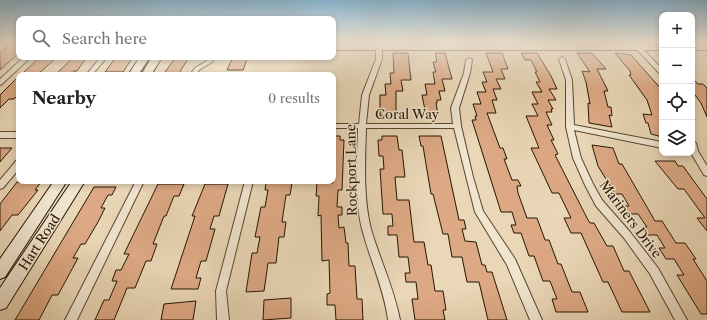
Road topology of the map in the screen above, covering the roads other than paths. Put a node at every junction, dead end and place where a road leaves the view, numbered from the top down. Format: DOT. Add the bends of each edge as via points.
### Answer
graph roads {
  1 [pos="378,57"];
  2 [pos="647,57"];
  3 [pos="562,59"];
  4 [pos="25,60"];
  5 [pos="102,60"];
  6 [pos="143,60"];
  7 [pos="155,60"];
  8 [pos="469,60"];
  9 [pos="210,61"];
  10 [pos="659,70"];
  11 [pos="92,72"];
  12 [pos="135,72"];
  13 [pos="148,72"];
  14 [pos="195,72"];
  15 [pos="0,83"];
  16 [pos="336,126"];
  17 [pos="363,126"];
  18 [pos="456,126"];
  19 [pos="570,127"];
  20 [pos="0,135"];
  21 [pos="16,135"];
  22 [pos="659,144"];
  23 [pos="695,154"];
  24 [pos="16,167"];
  25 [pos="707,173"];
  26 [pos="59,184"];
  27 [pos="77,184"];
  28 [pos="139,184"];
  29 [pos="248,184"];
  30 [pos="0,186"];
  31 [pos="0,272"];
  32 [pos="0,302"];
  33 [pos="71,320"];
  34 [pos="223,320"];
  35 [pos="394,320"];
  36 [pos="536,320"];
  37 [pos="681,320"];
  1 -- 17 [label="street, Rockport Lane" via="378,68 364,101"];
  2 -- 10 [label="street"];
  3 -- 19 [label="street, Mariners Drive" via="569,80"];
  4 -- 15 [label="street"];
  5 -- 11 [label="street"];
  6 -- 12 [label="street"];
  7 -- 13 [label="street"];
  8 -- 18 [label="street" via="455,108"];
  9 -- 14 [label="street"];
  16 -- 17 [label="street, Coral Way"];
  17 -- 18 [label="street, Coral Way"];
  17 -- 35 [label="street, Rockport Lane" via="362,199 366,231 382,273"];
  18 -- 36 [label="street" via="479,212 512,262"];
  19 -- 22 [label="street"];
  19 -- 37 [label="street, Mariners Drive" via="577,158 599,203 654,271"];
  20 -- 21 [label="street"];
  23 -- 25 [label="street"];
  24 -- 30 [label="street"];
  26 -- 31 [label="street, Hart Road"];
  27 -- 32 [label="street, Hart Road"];
  28 -- 33 [label="street"];
  29 -- 34 [label="street" via="221,291"];
}
